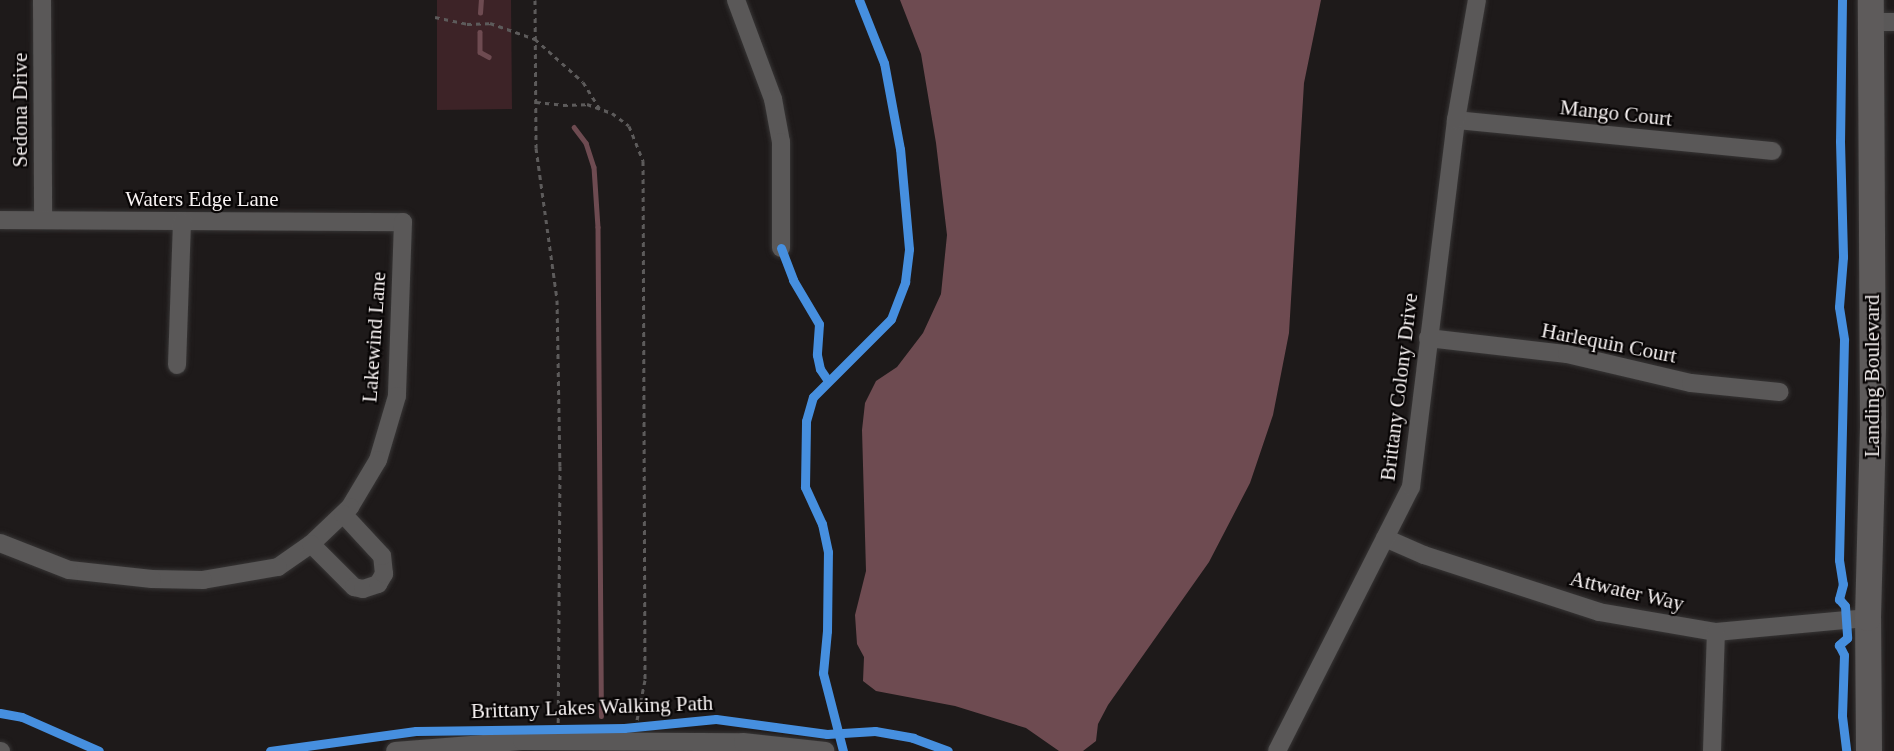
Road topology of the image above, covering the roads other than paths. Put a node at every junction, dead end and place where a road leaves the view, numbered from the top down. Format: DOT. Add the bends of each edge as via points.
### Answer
graph roads {
  1 [pos="42,0"];
  2 [pos="736,0"];
  3 [pos="1477,0"];
  4 [pos="1879,14"];
  5 [pos="1456,120"];
  6 [pos="1772,151"];
  7 [pos="43,219"];
  8 [pos="0,220"];
  9 [pos="182,222"];
  10 [pos="403,222"];
  11 [pos="781,248"];
  12 [pos="1428,338"];
  13 [pos="177,365"];
  14 [pos="1780,392"];
  15 [pos="343,514"];
  16 [pos="1385,538"];
  17 [pos="0,543"];
  18 [pos="311,544"];
  19 [pos="1868,618"];
  20 [pos="1716,632"];
  21 [pos="395,751"];
  22 [pos="826,751"];
  23 [pos="1277,751"];
  24 [pos="1712,751"];
  25 [pos="1869,751"];
  1 -- 7 [label="street, Sedona Drive"];
  2 -- 11 [label="street" via="775,110 781,142"];
  3 -- 5 [label="street, Brittany Colony Drive"];
  4 -- 19 [label="street, Landing Boulevard"];
  5 -- 6 [label="street, Mango Court"];
  5 -- 12 [label="street, Brittany Colony Drive"];
  7 -- 8 [label="street, Waters Edge Lane"];
  7 -- 9 [label="street, Waters Edge Lane"];
  9 -- 10 [label="street, Waters Edge Lane"];
  9 -- 13 [label="street"];
  10 -- 15 [label="street, Lakewind Lane" via="397,396 378,460"];
  12 -- 14 [label="street, Harlequin Court" via="1567,354 1691,383"];
  12 -- 16 [label="street, Brittany Colony Drive" via="1411,487"];
  15 -- 18 [label="street, Lakewind Lane"];
  15 -- 18 [label="street" via="382,556 384,574 378,584 363,589 354,587"];
  16 -- 20 [label="street, Attwater Way" via="1424,555 1599,612"];
  16 -- 23 [label="street, Brittany Colony Drive"];
  17 -- 18 [label="street, Lakewind Lane" via="69,570 203,580 278,567"];
  19 -- 20 [label="street, Attwater Way"];
  19 -- 25 [label="street, Landing Boulevard"];
  20 -- 24 [label="street"];
  21 -- 22 [label="street" via="522,741 743,742"];
}
